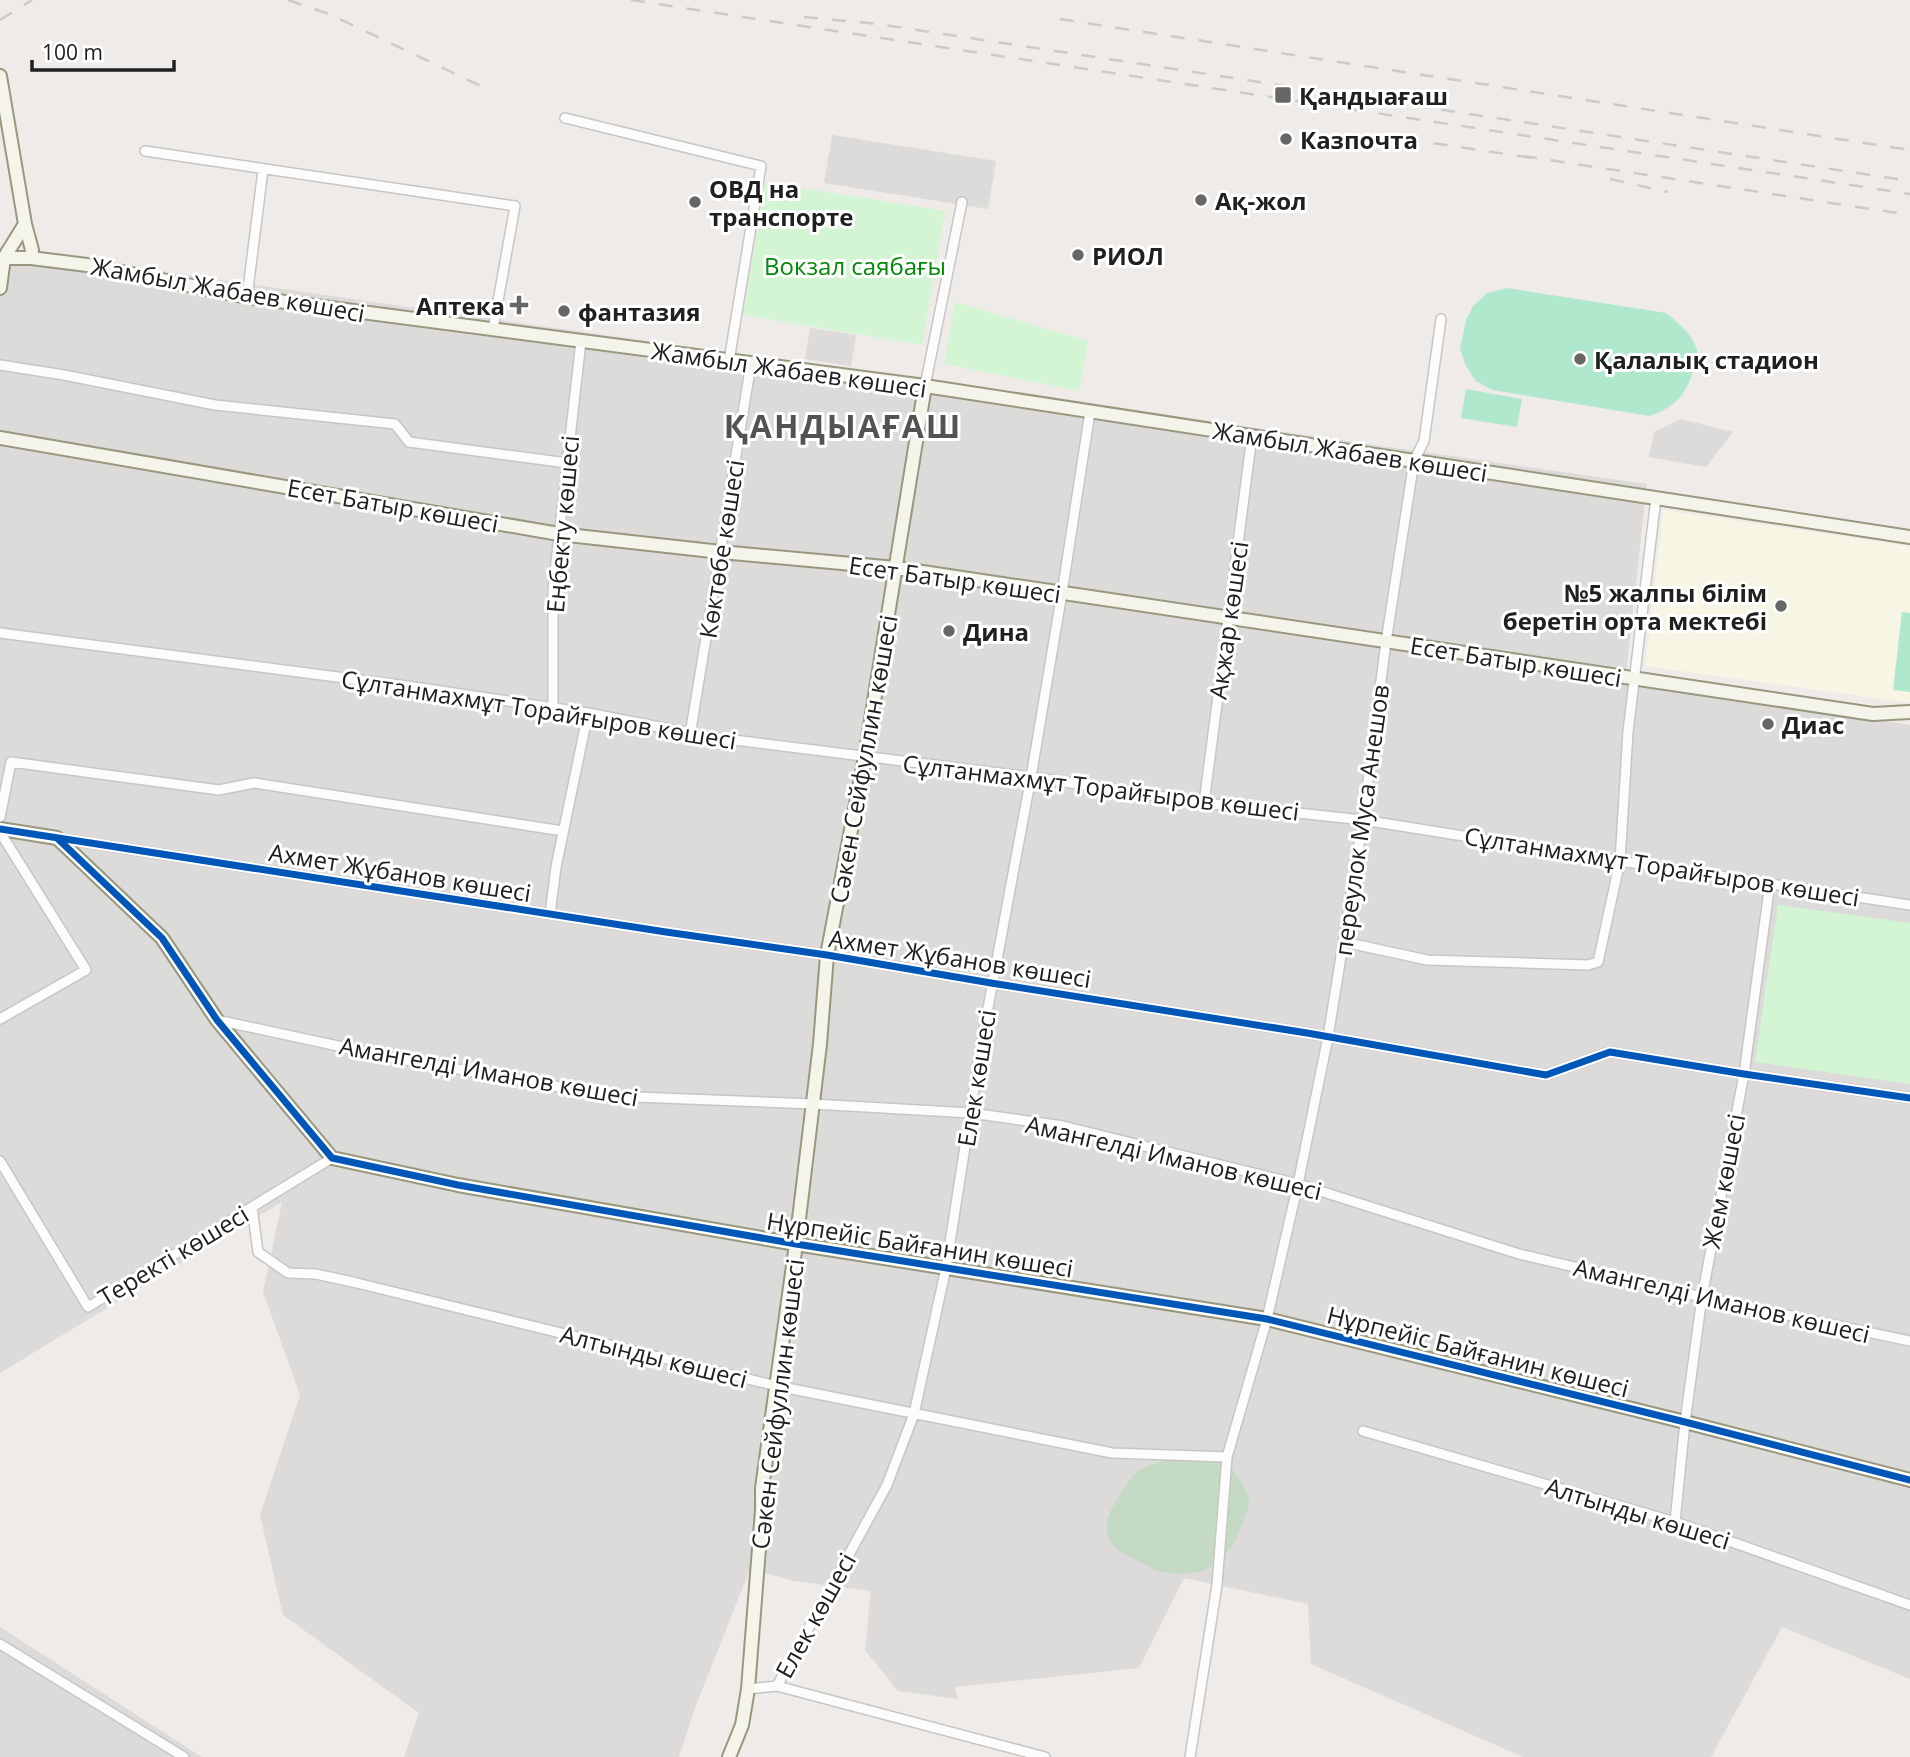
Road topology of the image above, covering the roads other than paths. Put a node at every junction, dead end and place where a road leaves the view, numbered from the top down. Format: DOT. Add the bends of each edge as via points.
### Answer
graph roads {
  1 [pos="0,76"];
  2 [pos="565,118"];
  3 [pos="145,151"];
  4 [pos="263,170"];
  5 [pos="962,202"];
  6 [pos="25,225"];
  7 [pos="2,258"];
  8 [pos="31,258"];
  9 [pos="0,289"];
  10 [pos="247,297"];
  11 [pos="1441,319"];
  12 [pos="493,329"];
  13 [pos="581,341"];
  14 [pos="729,361"];
  15 [pos="751,364"];
  16 [pos="0,365"];
  17 [pos="925,386"];
  18 [pos="1090,412"];
  19 [pos="1252,436"];
  20 [pos="0,438"];
  21 [pos="1414,461"];
  22 [pos="567,463"];
  23 [pos="1656,498"];
  24 [pos="559,534"];
  25 [pos="1910,537"];
  26 [pos="721,552"];
  27 [pos="896,568"];
  28 [pos="1062,593"];
  29 [pos="1227,618"];
  30 [pos="0,633"];
  31 [pos="1386,642"];
  32 [pos="1635,679"];
  33 [pos="553,709"];
  34 [pos="1910,712"];
  35 [pos="588,713"];
  36 [pos="690,735"];
  37 [pos="865,757"];
  38 [pos="1031,777"];
  39 [pos="1204,803"];
  40 [pos="0,817"];
  41 [pos="1363,820"];
  42 [pos="0,830"];
  43 [pos="563,831"];
  44 [pos="57,838"];
  45 [pos="1620,862"];
  46 [pos="1770,883"];
  47 [pos="1910,905"];
  48 [pos="550,914"];
  49 [pos="1344,942"];
  50 [pos="827,955"];
  51 [pos="991,983"];
  52 [pos="0,1019"];
  53 [pos="217,1020"];
  54 [pos="1328,1037"];
  55 [pos="1744,1074"];
  56 [pos="1910,1098"];
  57 [pos="813,1104"];
  58 [pos="971,1113"];
  59 [pos="332,1158"];
  60 [pos="0,1161"];
  61 [pos="1298,1184"];
  62 [pos="252,1207"];
  63 [pos="796,1244"];
  64 [pos="946,1268"];
  65 [pos="1702,1297"];
  66 [pos="1267,1319"];
  67 [pos="1910,1341"];
  68 [pos="777,1386"];
  69 [pos="914,1414"];
  70 [pos="1685,1422"];
  71 [pos="1363,1431"];
  72 [pos="1227,1457"];
  73 [pos="1910,1480"];
  74 [pos="1675,1522"];
  75 [pos="1910,1605"];
  76 [pos="0,1644"];
  77 [pos="777,1686"];
  78 [pos="748,1689"];
  79 [pos="184,1757"];
  80 [pos="729,1757"];
  81 [pos="1045,1757"];
  82 [pos="1190,1757"];
  1 -- 6 [label="street"];
  2 -- 14 [label="street" via="761,166"];
  3 -- 4 [label="street"];
  4 -- 10 [label="street"];
  4 -- 12 [label="street" via="515,206"];
  5 -- 17 [label="street"];
  6 -- 7 [label="street"];
  6 -- 8 [label="street"];
  7 -- 8 [label="street, Жамбыл Жабаев көшесі"];
  7 -- 9 [label="street"];
  8 -- 10 [label="street, Жамбыл Жабаев көшесі"];
  10 -- 12 [label="street, Жамбыл Жабаев көшесі"];
  11 -- 21 [label="street, переулок Муса Анешов" via="1424,441"];
  12 -- 13 [label="street, Жамбыл Жабаев көшесі"];
  13 -- 14 [label="street, Жамбыл Жабаев көшесі"];
  13 -- 22 [label="street, Еңбекту көшесі"];
  14 -- 15 [label="street, Жамбыл Жабаев көшесі"];
  15 -- 17 [label="street, Жамбыл Жабаев көшесі"];
  15 -- 26 [label="street, Көктөбе көшесі"];
  16 -- 22 [label="street" via="215,405 395,424 409,442"];
  17 -- 18 [label="street, Жамбыл Жабаев көшесі"];
  17 -- 27 [label="street, Сәкен Сейфуллин көшесі"];
  18 -- 19 [label="street, Жамбыл Жабаев көшесі"];
  18 -- 28 [label="street, Елек көшесі"];
  19 -- 21 [label="street, Жамбыл Жабаев көшесі"];
  19 -- 29 [label="street, Ақжар көшесі"];
  20 -- 24 [label="street, Есет Батыр көшесі"];
  21 -- 23 [label="street, Жамбыл Жабаев көшесі"];
  21 -- 31 [label="street, переулок Муса Анешов"];
  22 -- 24 [label="street, Еңбекту көшесі"];
  23 -- 25 [label="street, Жамбыл Жабаев көшесі"];
  23 -- 32 [label="street"];
  24 -- 26 [label="street, Есет Батыр көшесі"];
  24 -- 33 [label="street, Еңбекту көшесі" via="553,589"];
  26 -- 27 [label="street, Есет Батыр көшесі"];
  26 -- 36 [label="street, Көктөбе көшесі"];
  27 -- 28 [label="street, Есет Батыр көшесі"];
  27 -- 37 [label="street, Сәкен Сейфуллин көшесі"];
  28 -- 29 [label="street, Есет Батыр көшесі"];
  28 -- 38 [label="street, Елек көшесі"];
  29 -- 31 [label="street, Есет Батыр көшесі"];
  29 -- 39 [label="street, Ақжар көшесі"];
  30 -- 33 [label="street, Сұлтанмахмұт Торайғыров көшесі"];
  31 -- 32 [label="street, Есет Батыр көшесі"];
  31 -- 41 [label="street, переулок Муса Анешов"];
  32 -- 34 [label="street, Есет Батыр көшесі" via="1873,714"];
  32 -- 45 [label="street"];
  33 -- 35 [label="street, Сұлтанмахмұт Торайғыров көшесі"];
  35 -- 36 [label="street, Сұлтанмахмұт Торайғыров көшесі"];
  35 -- 43 [label="street"];
  36 -- 37 [label="street, Сұлтанмахмұт Торайғыров көшесі"];
  37 -- 38 [label="street, Сұлтанмахмұт Торайғыров көшесі"];
  37 -- 50 [label="street, Сәкен Сейфуллин көшесі"];
  38 -- 39 [label="street, Сұлтанмахмұт Торайғыров көшесі"];
  38 -- 51 [label="street, Елек көшесі"];
  39 -- 41 [label="street, Сұлтанмахмұт Торайғыров көшесі"];
  40 -- 43 [label="street" via="11,762 219,790 254,783"];
  41 -- 45 [label="street, Сұлтанмахмұт Торайғыров көшесі"];
  41 -- 49 [label="street, переулок Муса Анешов"];
  42 -- 44 [label="street, Ахмет Жұбанов көшесі"];
  42 -- 52 [label="street" via="86,970"];
  43 -- 48 [label="street"];
  44 -- 48 [label="street, Ахмет Жұбанов көшесі"];
  44 -- 53 [label="street" via="162,937"];
  45 -- 46 [label="street, Сұлтанмахмұт Торайғыров көшесі"];
  45 -- 49 [label="street" via="1598,962 1588,965 1427,960"];
  46 -- 47 [label="street, Сұлтанмахмұт Торайғыров көшесі"];
  46 -- 55 [label="street, Жем көшесі"];
  48 -- 50 [label="street, Ахмет Жұбанов көшесі"];
  49 -- 54 [label="street, переулок Муса Анешов"];
  50 -- 51 [label="street, Ахмет Жұбанов көшесі"];
  50 -- 57 [label="street, Сәкен Сейфуллин көшесі"];
  51 -- 54 [label="street, Ахмет Жұбанов көшесі"];
  51 -- 58 [label="street, Елек көшесі"];
  53 -- 57 [label="street, Амангелді Иманов көшесі" via="611,1096"];
  53 -- 59 [label="street"];
  54 -- 55 [label="street, Ахмет Жұбанов көшесі" via="1546,1075 1610,1052"];
  54 -- 61 [label="street, переулок Муса Анешов"];
  55 -- 56 [label="street, Ахмет Жұбанов көшесі"];
  55 -- 65 [label="street, Жем көшесі"];
  57 -- 58 [label="street, Амангелді Иманов көшесі"];
  57 -- 63 [label="street, Сәкен Сейфуллин көшесі"];
  58 -- 61 [label="street, Амангелді Иманов көшесі" via="1063,1126"];
  58 -- 64 [label="street, Елек көшесі"];
  59 -- 62 [label="street, Теректі көшесі"];
  59 -- 63 [label="street, Нұрпейіс Байғанин көшесі" via="458,1185"];
  60 -- 62 [label="street, Теректі көшесі" via="88,1307"];
  61 -- 65 [label="street, Амангелді Иманов көшесі" via="1519,1254"];
  61 -- 66 [label="street, переулок Муса Анешов"];
  62 -- 68 [label="street, Алтынды көшесі" via="258,1252 288,1273 316,1274"];
  63 -- 64 [label="street, Нұрпейіс Байғанин көшесі"];
  63 -- 68 [label="street, Сәкен Сейфуллин көшесі"];
  64 -- 66 [label="street, Нұрпейіс Байғанин көшесі"];
  64 -- 69 [label="street, Елек көшесі"];
  65 -- 67 [label="street, Амангелді Иманов көшесі"];
  65 -- 70 [label="street, Жем көшесі"];
  66 -- 70 [label="street, Нұрпейіс Байғанин көшесі"];
  66 -- 72 [label="street, переулок Муса Анешов"];
  68 -- 69 [label="street, Алтынды көшесі"];
  68 -- 78 [label="street, Сәкен Сейфуллин көшесі" via="762,1488"];
  69 -- 72 [label="street, Алтынды көшесі" via="1112,1454"];
  69 -- 77 [label="street, Елек көшесі" via="887,1485"];
  70 -- 73 [label="street, Нұрпейіс Байғанин көшесі"];
  70 -- 74 [label="street, Жем көшесі"];
  71 -- 74 [label="street, Алтынды көшесі"];
  72 -- 82 [label="street, переулок Муса Анешов" via="1217,1585"];
  74 -- 75 [label="street, Алтынды көшесі"];
  76 -- 79 [label="street"];
  77 -- 78 [label="street, Елек көшесі"];
  77 -- 81 [label="street"];
  78 -- 80 [label="street, Сәкен Сейфуллин көшесі" via="743,1725"];
}
